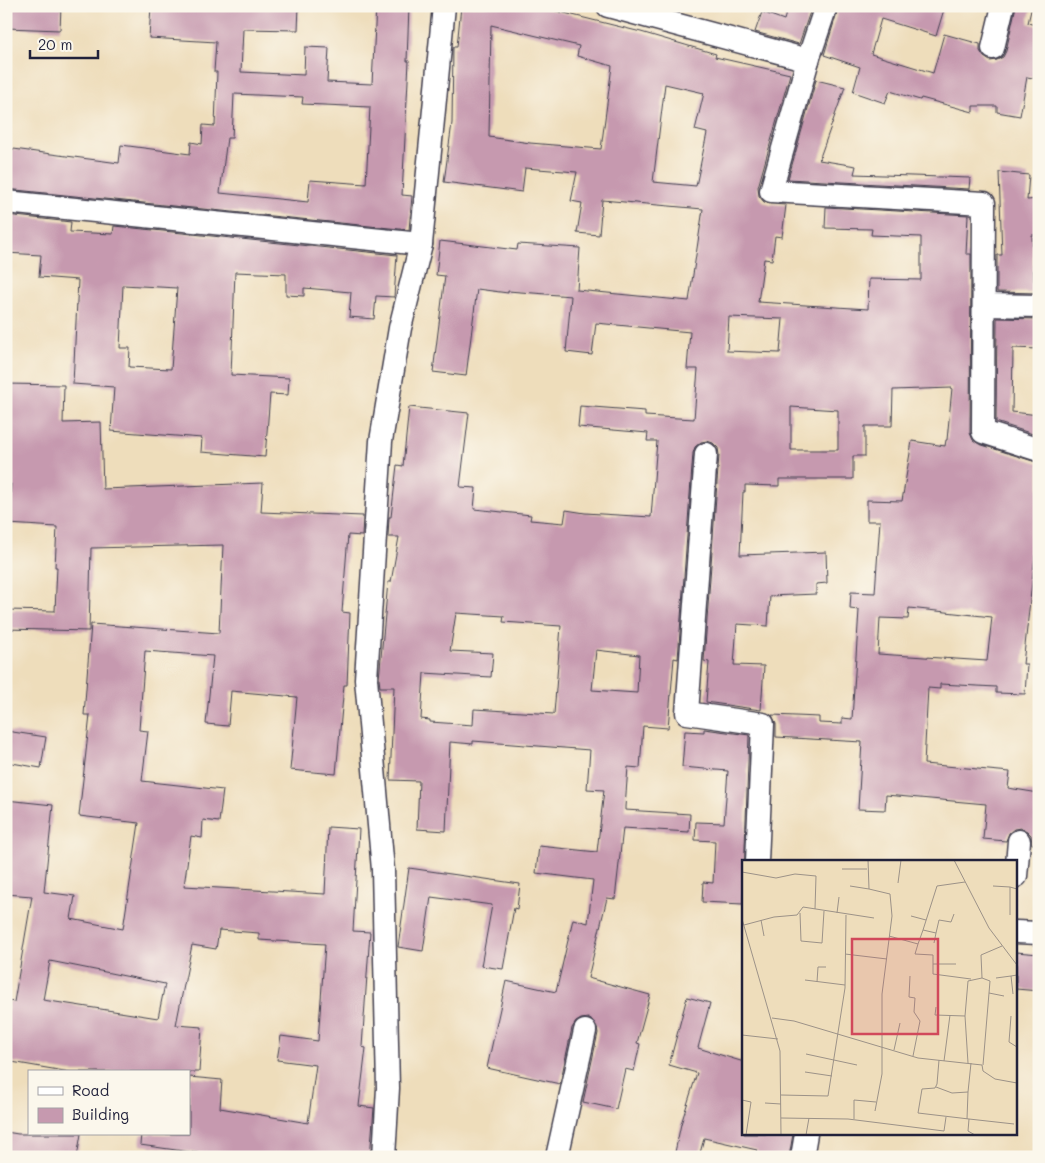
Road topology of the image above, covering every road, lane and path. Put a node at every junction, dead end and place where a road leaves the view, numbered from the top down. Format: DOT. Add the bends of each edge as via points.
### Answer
graph roads {
  1 [pos="444,6"];
  2 [pos="608,6"];
  3 [pos="826,6"];
  4 [pos="1003,6"];
  5 [pos="993,48"];
  6 [pos="808,60"];
  7 [pos="6,202"];
  8 [pos="421,244"];
  9 [pos="985,305"];
  10 [pos="1039,306"];
  11 [pos="1039,450"];
  12 [pos="706,454"];
  13 [pos="1019,841"];
  14 [pos="757,860"];
  15 [pos="1017,860"];
  16 [pos="1018,932"];
  17 [pos="1039,933"];
  18 [pos="585,1031"];
  19 [pos="806,1136"];
  20 [pos="384,1157"];
  21 [pos="557,1157"];
  22 [pos="802,1157"];
  1 -- 8 [label="street"];
  2 -- 6 [label="street"];
  3 -- 6 [label="street"];
  4 -- 5 [label="street"];
  6 -- 9 [label="street" via="771,191 984,203"];
  7 -- 8 [label="street"];
  8 -- 20 [label="street" via="400,328 381,441 366,679 383,870 388,1088"];
  9 -- 10 [label="street"];
  9 -- 11 [label="street" via="983,432"];
  12 -- 14 [label="street" via="688,713 763,724"];
  13 -- 15 [label="street"];
  16 -- 17 [label="street"];
  18 -- 21 [label="street"];
  19 -- 22 [label="street"];
}
